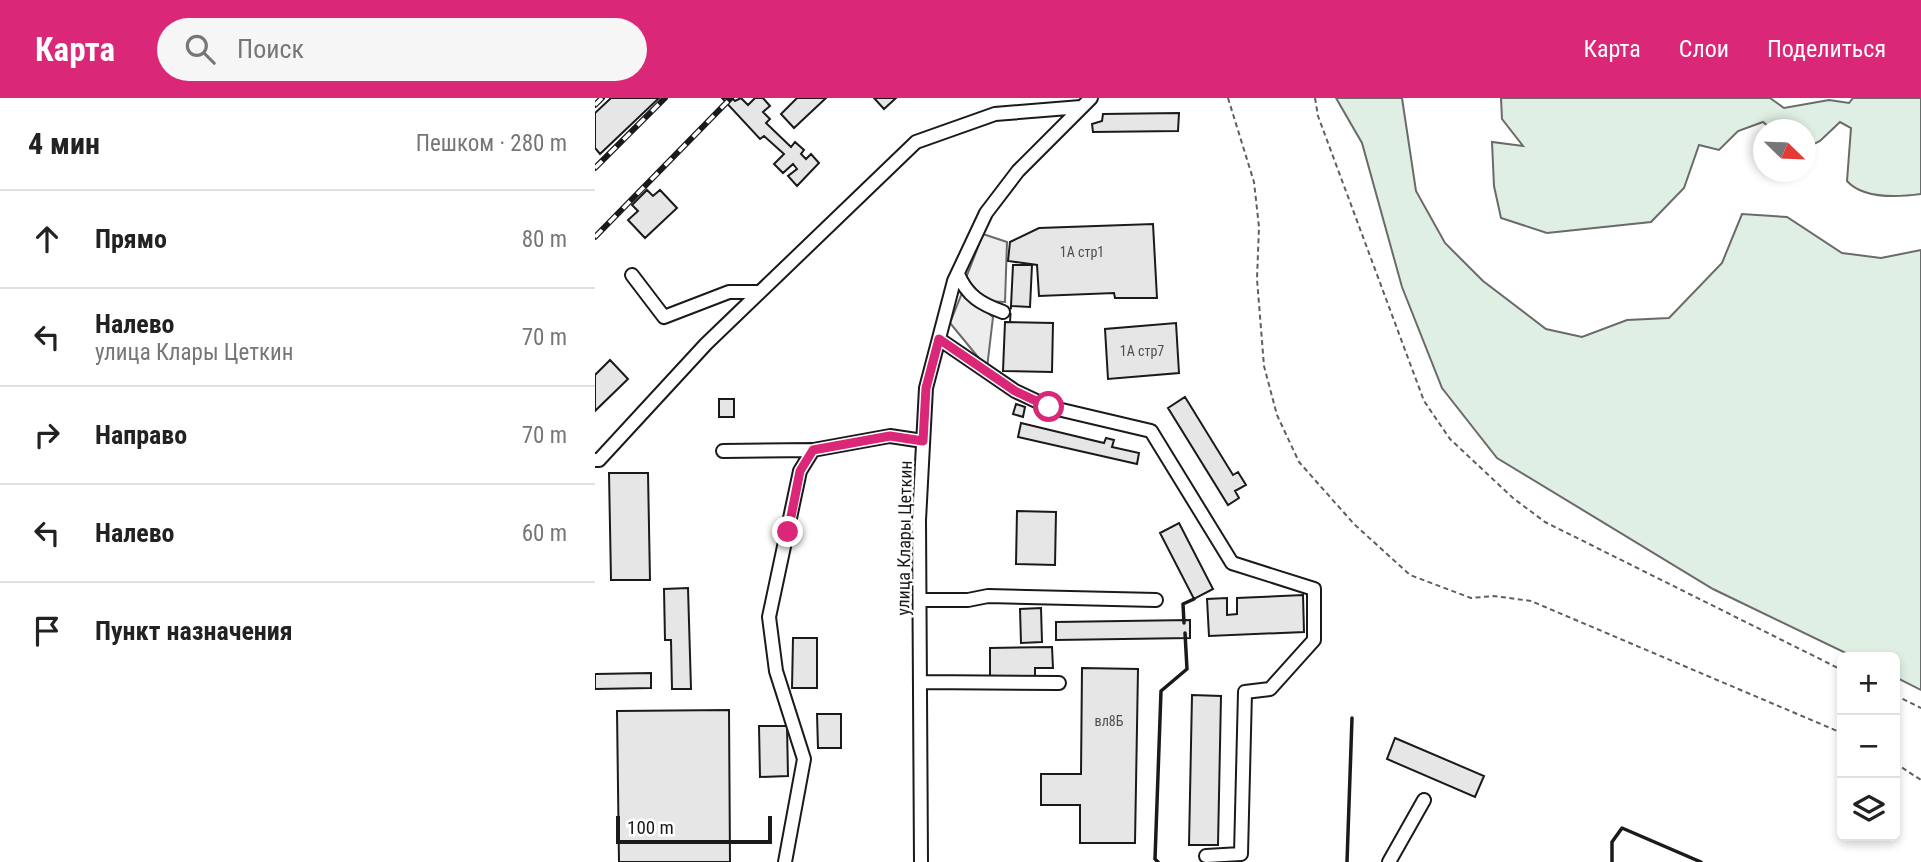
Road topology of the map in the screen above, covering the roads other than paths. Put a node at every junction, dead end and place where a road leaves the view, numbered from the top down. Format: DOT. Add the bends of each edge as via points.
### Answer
graph roads {
  1 [pos="1086,103"];
  2 [pos="958,274"];
  3 [pos="632,275"];
  4 [pos="760,292"];
  5 [pos="1003,312"];
  6 [pos="939,339"];
  7 [pos="923,441"];
  8 [pos="813,450"];
  9 [pos="723,451"];
  10 [pos="595,460"];
  11 [pos="920,600"];
  12 [pos="1156,600"];
  13 [pos="921,682"];
  14 [pos="1059,683"];
  15 [pos="1424,800"];
  16 [pos="1206,856"];
  17 [pos="785,862"];
  18 [pos="922,862"];
  19 [pos="1389,862"];
  1 -- 2 [label="street, улица Клары Цеткин" via="1018,171 986,213"];
  1 -- 4 [label="street" via="995,114 916,142"];
  2 -- 5 [label="street" via="964,289 982,304"];
  2 -- 6 [label="street, улица Клары Цеткин"];
  3 -- 4 [label="street" via="664,317 729,292"];
  4 -- 10 [label="street"];
  6 -- 7 [label="street, улица Клары Цеткин" via="926,388"];
  6 -- 16 [label="street" via="1015,391 1049,407 1151,431 1232,563 1314,590 1314,640 1270,689 1245,692 1241,854"];
  7 -- 8 [label="street" via="890,436"];
  7 -- 11 [label="street, улица Клары Цеткин"];
  8 -- 9 [label="street"];
  8 -- 17 [label="street" via="800,471 769,617 776,671 804,759"];
  11 -- 12 [label="street" via="988,596"];
  11 -- 13 [label="street, улица Клары Цеткин"];
  13 -- 14 [label="street"];
  13 -- 18 [label="street, улица Клары Цеткин"];
  15 -- 19 [label="street"];
}
